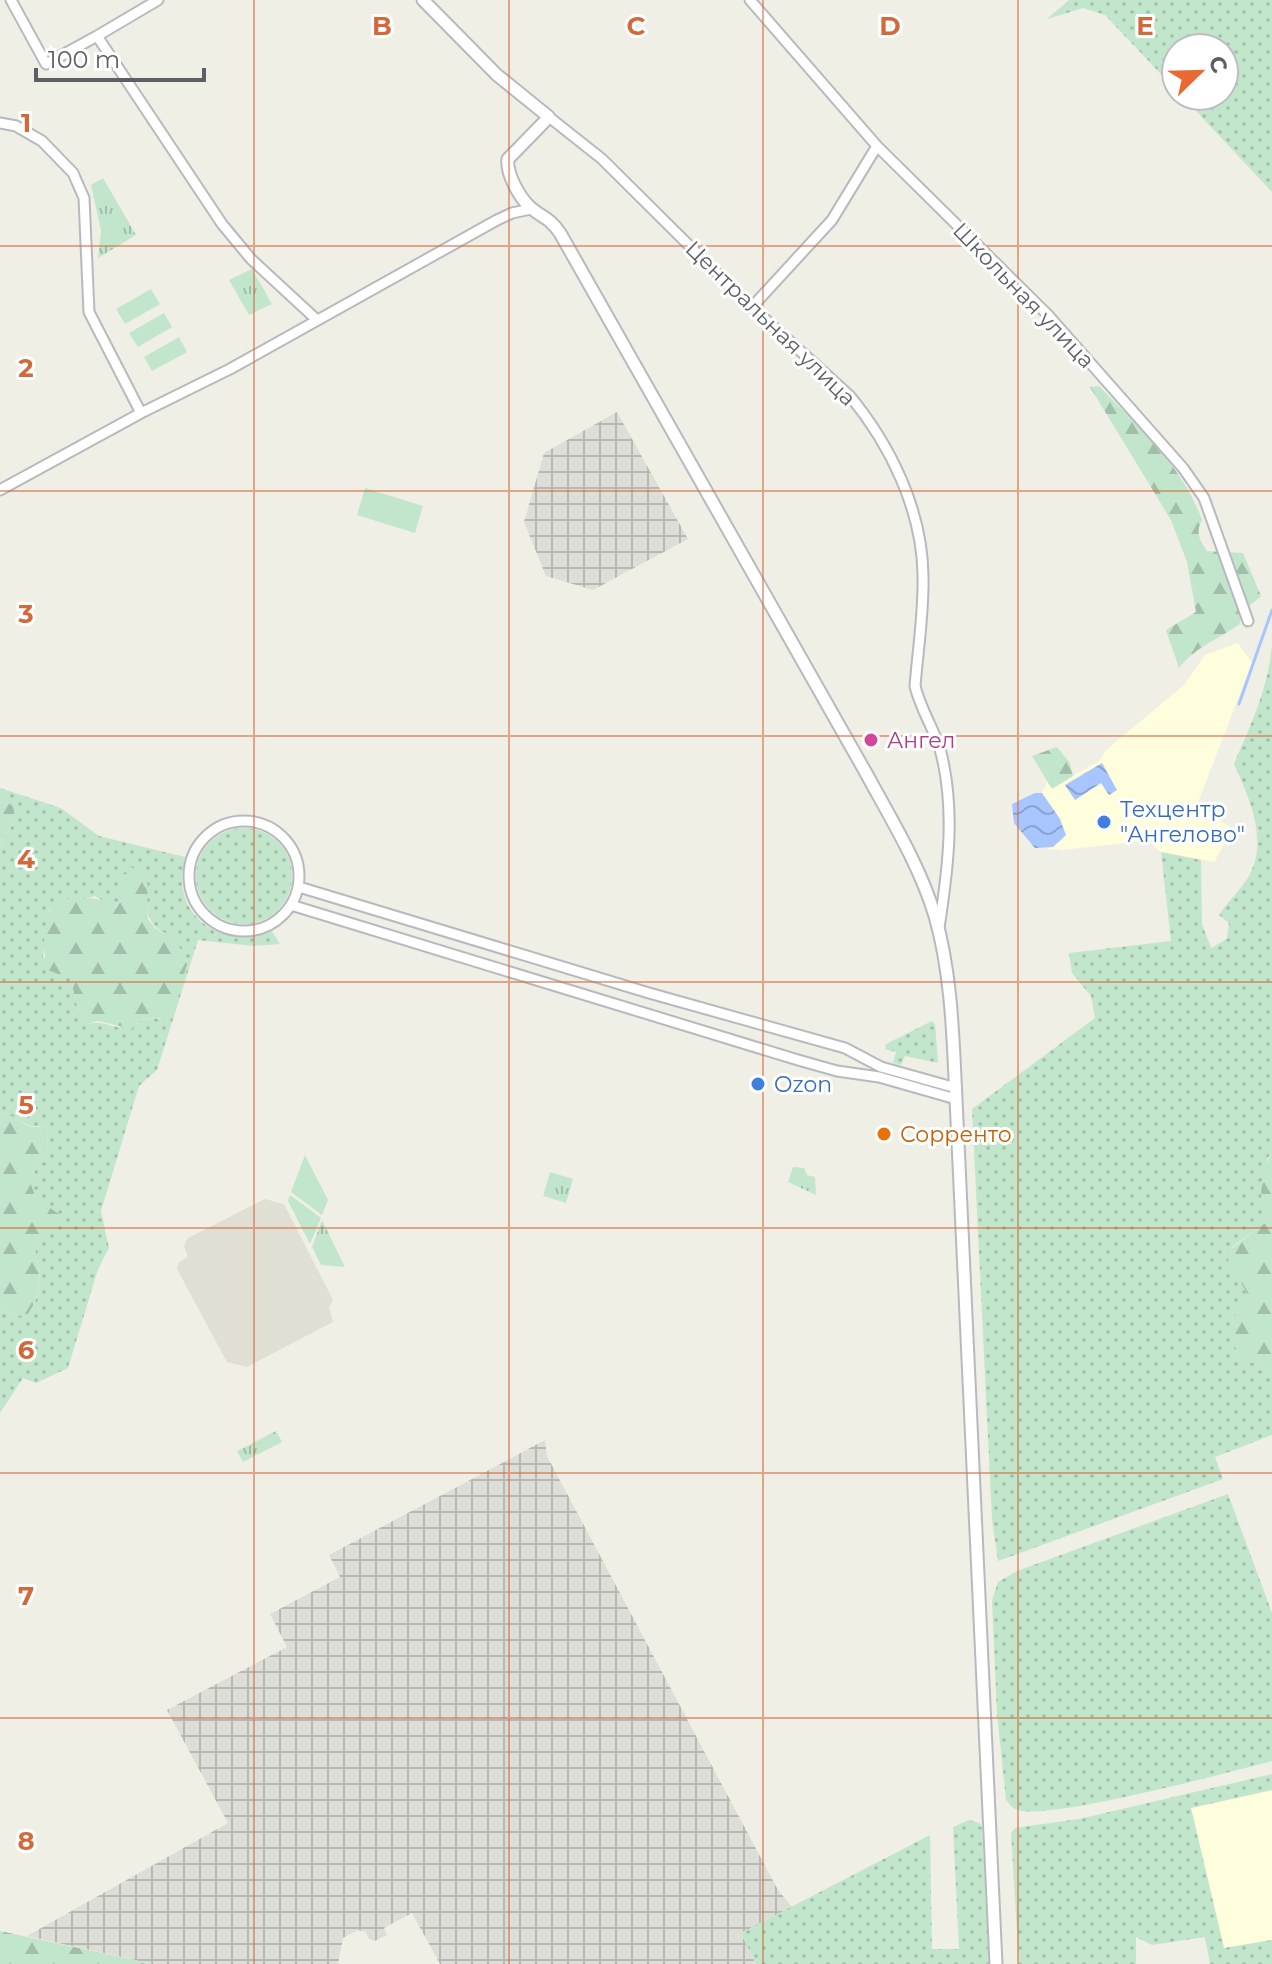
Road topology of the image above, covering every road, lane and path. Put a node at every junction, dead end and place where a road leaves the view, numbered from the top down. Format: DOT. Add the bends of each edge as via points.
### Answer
graph roads {
  1 [pos="11,0"];
  2 [pos="158,0"];
  3 [pos="423,0"];
  4 [pos="750,0"];
  5 [pos="97,36"];
  6 [pos="549,117"];
  7 [pos="0,123"];
  8 [pos="877,146"];
  9 [pos="531,209"];
  10 [pos="752,307"];
  11 [pos="317,320"];
  12 [pos="141,413"];
  13 [pos="0,490"];
  14 [pos="1248,621"];
  15 [pos="299,887"];
  16 [pos="291,905"];
  17 [pos="939,931"];
  18 [pos="956,1094"];
  19 [pos="996,1964"];
  1 -- 5 [label="street" via="46,64"];
  2 -- 5 [label="street"];
  3 -- 6 [label="street, Центральная улица" via="497,75"];
  4 -- 8 [label="street, Школьная улица"];
  5 -- 11 [label="street" via="222,224 251,259"];
  6 -- 9 [label="street" via="508,159"];
  6 -- 10 [label="street, Центральная улица" via="602,159"];
  7 -- 12 [label="street" via="42,141 73,173 84,198 89,312"];
  8 -- 10 [label="street" via="832,220"];
  8 -- 14 [label="street, Школьная улица" via="1048,315 1183,468 1204,498"];
  9 -- 11 [label="street" via="497,220"];
  9 -- 17 [label="street" via="560,233 866,773 919,875"];
  10 -- 17 [label="street, Центральная улица" via="865,414 892,461 914,517 923,575 915,686 943,765 950,840"];
  11 -- 12 [label="street"];
  12 -- 13 [label="street"];
  15 -- 16 [label="street"];
  15 -- 16 [label="street" via="290,846 254,821 219,827 194,853 190,879 197,905 224,928 259,930"];
  15 -- 18 [label="street" via="845,1048"];
  16 -- 18 [label="street" via="798,1060"];
  17 -- 18 [label="street"];
  18 -- 19 [label="street"];
}
